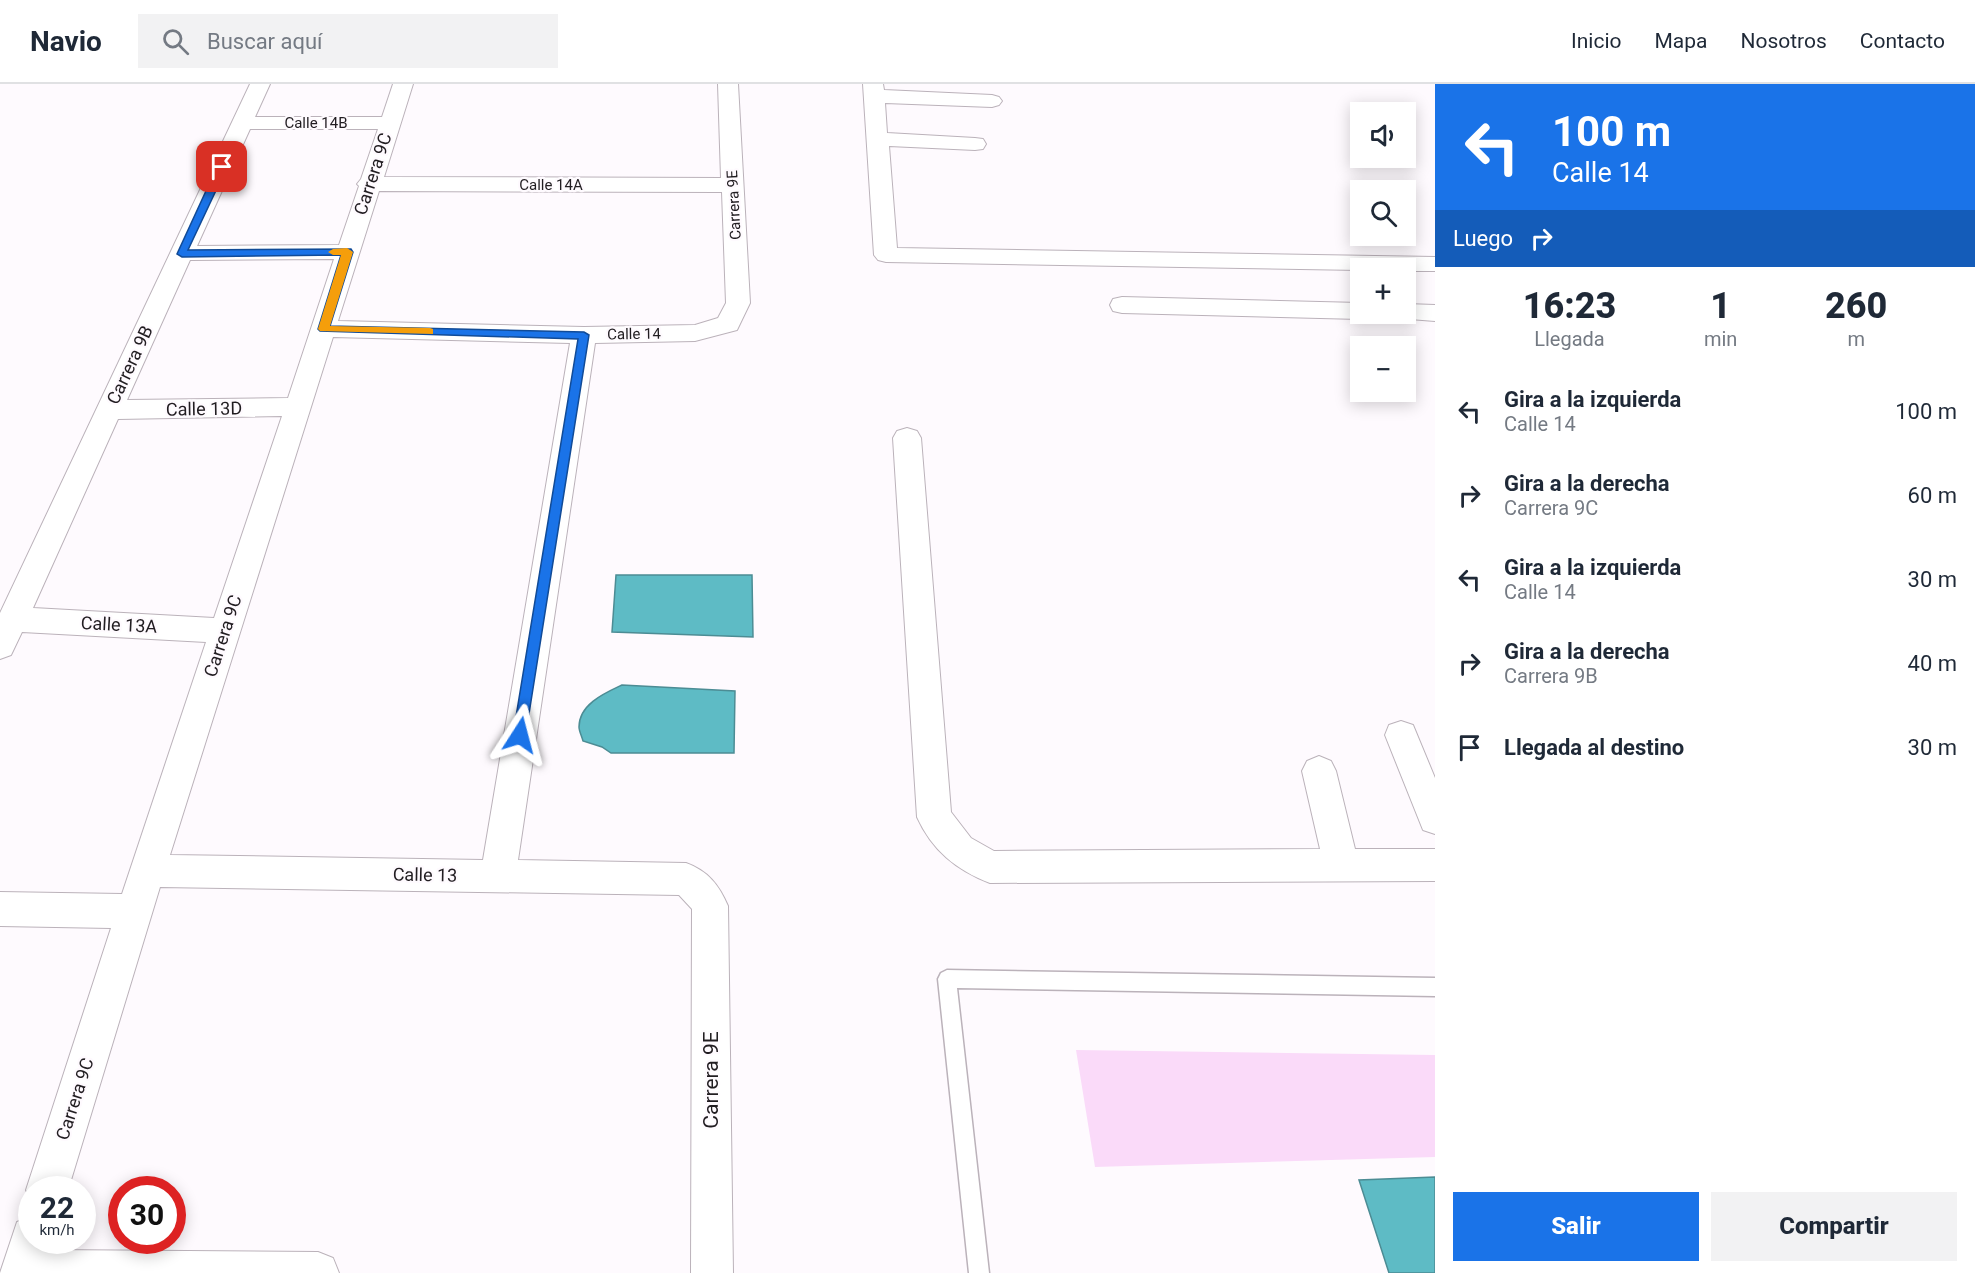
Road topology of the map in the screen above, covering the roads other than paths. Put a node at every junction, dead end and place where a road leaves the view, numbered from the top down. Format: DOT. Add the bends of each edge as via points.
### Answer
graph roads {
  1 [pos="260,84"];
  2 [pos="403,84"];
  3 [pos="728,84"];
  4 [pos="873,90"];
  5 [pos="992,100"];
  6 [pos="242,123"];
  7 [pos="389,123"];
  8 [pos="877,139"];
  9 [pos="975,144"];
  10 [pos="368,184"];
  11 [pos="733,185"];
  12 [pos="347,252"];
  13 [pos="182,254"];
  14 [pos="1435,264"];
  15 [pos="1122,305"];
  16 [pos="1350,311"];
  17 [pos="1416,312"];
  18 [pos="1435,313"];
  19 [pos="728,324"];
  20 [pos="324,329"];
  21 [pos="584,335"];
  22 [pos="298,407"];
  23 [pos="109,410"];
  24 [pos="907,438"];
  25 [pos="13,619"];
  26 [pos="225,631"];
  27 [pos="0,646"];
  28 [pos="1401,735"];
  29 [pos="1319,771"];
  30 [pos="1435,819"];
  31 [pos="1341,864"];
  32 [pos="1435,865"];
  33 [pos="147,871"];
  34 [pos="498,876"];
  35 [pos="700,890"];
  36 [pos="0,909"];
  37 [pos="134,912"];
  38 [pos="1435,987"];
  39 [pos="50,1176"];
  40 [pos="24,1260"];
  41 [pos="318,1273"];
  42 [pos="712,1273"];
  43 [pos="979,1273"];
  1 -- 6 [label="street, Carrera 9B"];
  2 -- 7 [label="street, Carrera 9C"];
  3 -- 11 [label="street, Carrera 9E"];
  4 -- 5 [label="street"];
  4 -- 8 [label="street"];
  6 -- 7 [label="street, Calle 14B"];
  6 -- 13 [label="street, Carrera 9B"];
  7 -- 10 [label="street, Carrera 9C"];
  8 -- 9 [label="street"];
  8 -- 14 [label="street" via="886,255"];
  10 -- 11 [label="street, Calle 14A"];
  10 -- 12 [label="street, Carrera 9C"];
  11 -- 19 [label="street, Carrera 9E" via="738,303"];
  12 -- 13 [label="street"];
  12 -- 20 [label="street, Carrera 9C"];
  13 -- 23 [label="street, Carrera 9B"];
  15 -- 16 [label="street"];
  17 -- 18 [label="street"];
  19 -- 21 [label="street, Calle 14" via="695,333"];
  20 -- 21 [label="street, Calle 14"];
  20 -- 22 [label="street, Carrera 9C"];
  21 -- 34 [label="street"];
  22 -- 23 [label="street, Calle 13D"];
  22 -- 26 [label="street, Carrera 9C"];
  23 -- 25 [label="street, Carrera 9B"];
  24 -- 31 [label="street" via="934,817 959,849 990,867"];
  25 -- 26 [label="street, Calle 13A"];
  25 -- 27 [label="street, Carrera 9B"];
  26 -- 33 [label="street, Carrera 9C"];
  28 -- 30 [label="street"];
  29 -- 31 [label="street"];
  31 -- 32 [label="street"];
  33 -- 34 [label="street, Calle 13"];
  33 -- 37 [label="street, Carrera 9C"];
  34 -- 35 [label="street, Calle 13" via="686,879"];
  35 -- 42 [label="street, Carrera 9E" via="710,906"];
  36 -- 37 [label="street"];
  37 -- 39 [label="street, Carrera 9C"];
  38 -- 43 [label="lane" via="947,978"];
  40 -- 41 [label="street"];
}
